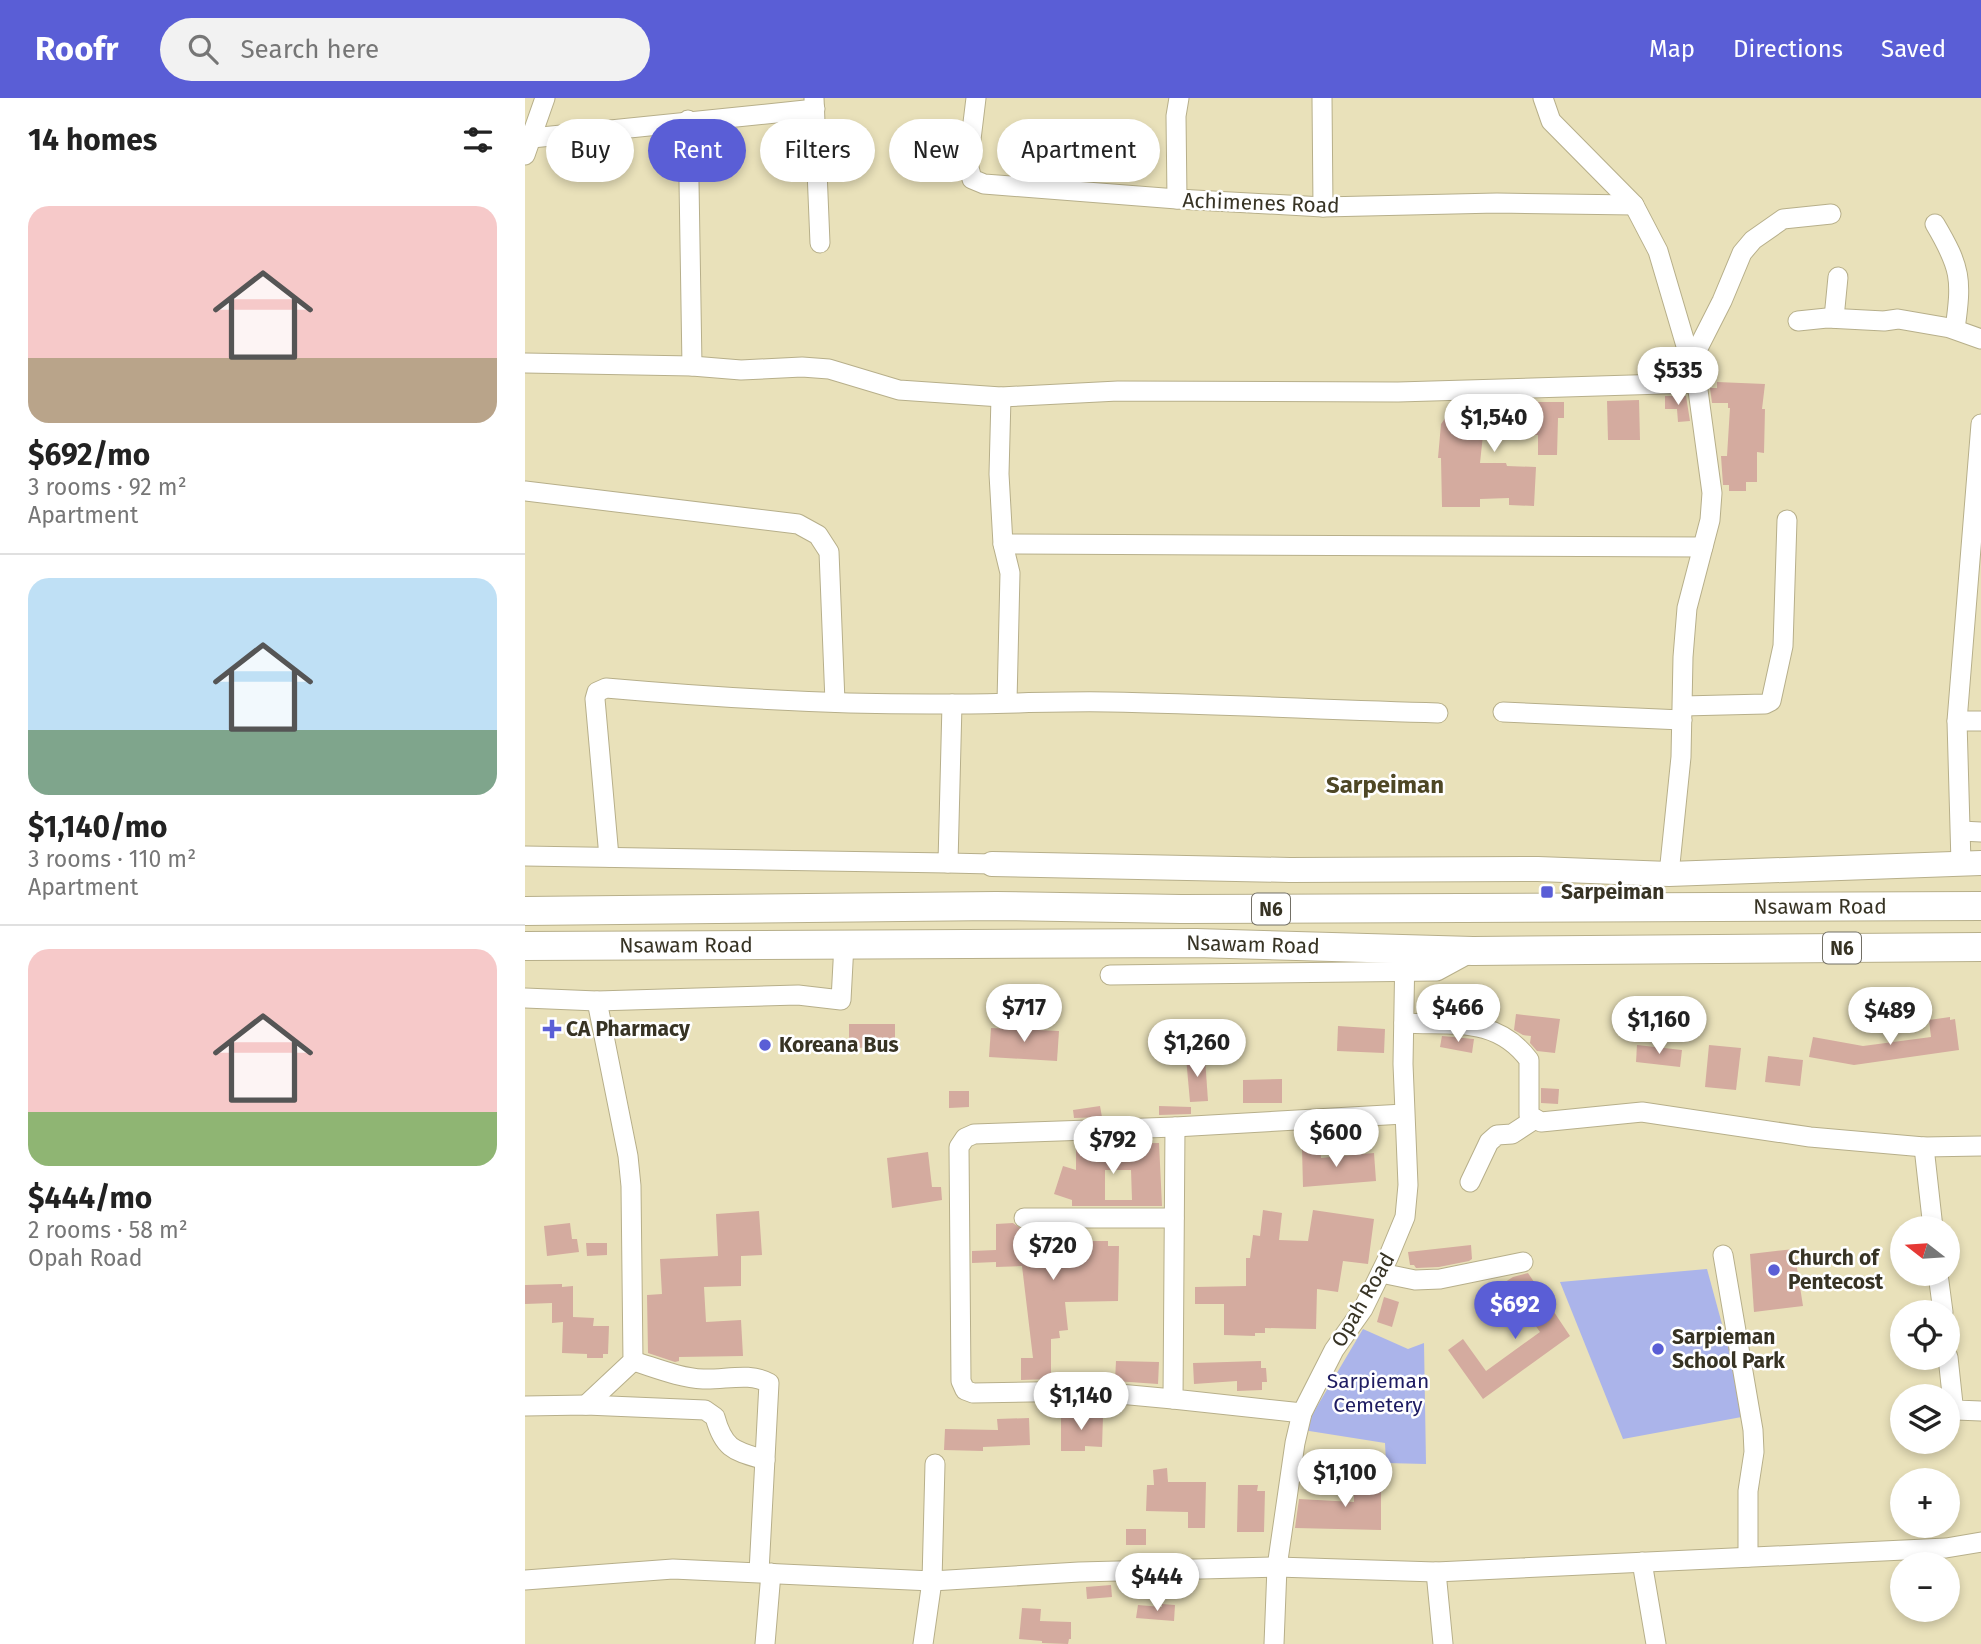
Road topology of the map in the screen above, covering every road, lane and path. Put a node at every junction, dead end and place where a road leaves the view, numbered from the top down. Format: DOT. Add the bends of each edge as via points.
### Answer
graph roads {
  1 [pos="545,98"];
  2 [pos="976,98"];
  3 [pos="1179,98"];
  4 [pos="1322,98"];
  5 [pos="1543,98"];
  6 [pos="815,104"];
  7 [pos="696,119"];
  8 [pos="648,127"];
  9 [pos="529,146"];
  10 [pos="689,182"];
  11 [pos="1177,200"];
  12 [pos="1634,205"];
  13 [pos="1323,207"];
  14 [pos="1831,214"];
  15 [pos="1935,224"];
  16 [pos="820,243"];
  17 [pos="1838,277"];
  18 [pos="1834,318"];
  19 [pos="1798,321"];
  20 [pos="1955,329"];
  21 [pos="1981,339"];
  22 [pos="1691,362"];
  23 [pos="525,363"];
  24 [pos="692,366"];
  25 [pos="1697,383"];
  26 [pos="1001,397"];
  27 [pos="1981,424"];
  28 [pos="525,491"];
  29 [pos="1787,520"];
  30 [pos="1003,544"];
  31 [pos="1703,547"];
  32 [pos="835,702"];
  33 [pos="1007,702"];
  34 [pos="952,704"];
  35 [pos="1503,712"];
  36 [pos="1438,713"];
  37 [pos="1682,713"];
  38 [pos="1957,720"];
  39 [pos="1981,721"];
  40 [pos="1961,831"];
  41 [pos="1981,832"];
  42 [pos="525,856"];
  43 [pos="609,857"];
  44 [pos="949,863"];
  45 [pos="1971,863"];
  46 [pos="992,864"];
  47 [pos="1669,874"];
  48 [pos="1981,906"];
  49 [pos="525,911"];
  50 [pos="843,944"];
  51 [pos="525,946"];
  52 [pos="1981,947"];
  53 [pos="1405,960"];
  54 [pos="1110,975"];
  55 [pos="525,998"];
  56 [pos="597,1001"];
  57 [pos="1404,1023"];
  58 [pos="1404,1114"];
  59 [pos="1535,1119"];
  60 [pos="1175,1127"];
  61 [pos="1981,1146"];
  62 [pos="1924,1147"];
  63 [pos="1470,1182"];
  64 [pos="1932,1216"];
  65 [pos="1024,1218"];
  66 [pos="1174,1218"];
  67 [pos="1723,1255"];
  68 [pos="1523,1262"];
  69 [pos="1381,1273"];
  70 [pos="633,1361"];
  71 [pos="1949,1370"];
  72 [pos="702,1379"];
  73 [pos="1173,1399"];
  74 [pos="586,1405"];
  75 [pos="525,1406"];
  76 [pos="1981,1411"];
  77 [pos="1303,1413"];
  78 [pos="715,1417"];
  79 [pos="765,1460"];
  80 [pos="935,1464"];
  81 [pos="1981,1542"];
  82 [pos="1748,1557"];
  83 [pos="1641,1562"];
  84 [pos="1277,1567"];
  85 [pos="1436,1572"];
  86 [pos="765,1573"];
  87 [pos="525,1580"];
  88 [pos="932,1581"];
  89 [pos="765,1644"];
  90 [pos="923,1644"];
  91 [pos="1274,1644"];
  92 [pos="1443,1644"];
  93 [pos="1656,1644"];
  1 -- 9 [label="street"];
  2 -- 11 [label="street, Achimenes Road" via="968,164 972,178 983,184"];
  3 -- 11 [label="street"];
  4 -- 13 [label="street"];
  5 -- 12 [label="street" via="1551,121"];
  6 -- 7 [label="street"];
  6 -- 16 [label="street"];
  8 -- 9 [label="street"];
  10 -- 24 [label="street"];
  11 -- 13 [label="street, Achimenes Road"];
  12 -- 13 [label="street, Achimenes Road"];
  12 -- 22 [label="street" via="1658,251"];
  14 -- 22 [label="street" via="1783,219 1753,240 1742,253"];
  15 -- 20 [label="street" via="1952,253 1959,277"];
  17 -- 18 [label="street"];
  18 -- 19 [label="street"];
  18 -- 20 [label="street" via="1898,319"];
  20 -- 21 [label="street"];
  22 -- 25 [label="street"];
  23 -- 24 [label="street"];
  24 -- 26 [label="street" via="829,369 899,390"];
  25 -- 26 [label="street" via="1398,392 1118,391"];
  25 -- 31 [label="street" via="1712,493"];
  26 -- 30 [label="street"];
  27 -- 38 [label="street"];
  28 -- 32 [label="street" via="798,523 818,534 829,552"];
  29 -- 37 [label="street" via="1783,646 1771,701"];
  30 -- 31 [label="street"];
  30 -- 33 [label="street" via="1010,573"];
  31 -- 37 [label="street" via="1687,608"];
  32 -- 34 [label="street"];
  32 -- 43 [label="street" via="606,688 597,692"];
  33 -- 34 [label="street"];
  33 -- 36 [label="street"];
  34 -- 44 [label="street"];
  35 -- 37 [label="street"];
  37 -- 47 [label="street"];
  38 -- 39 [label="street"];
  38 -- 40 [label="street"];
  40 -- 41 [label="street"];
  40 -- 45 [label="street"];
  42 -- 43 [label="street"];
  43 -- 44 [label="street"];
  44 -- 46 [label="street"];
  45 -- 47 [label="main road"];
  46 -- 47 [label="main road"];
  48 -- 49 [label="highway, Nsawam Road / N6"];
  50 -- 51 [label="highway, Nsawam Road / N6"];
  50 -- 53 [label="highway, Nsawam Road / N6" via="1196,943"];
  50 -- 56 [label="street" via="841,1000 798,995"];
  52 -- 53 [label="highway, Nsawam Road / N6" via="1473,951"];
  53 -- 54 [label="street"];
  53 -- 57 [label="street, Opah Road"];
  55 -- 56 [label="street"];
  56 -- 70 [label="street" via="631,1186"];
  57 -- 58 [label="street, Opah Road"];
  57 -- 59 [label="street" via="1487,1027 1508,1037 1529,1060 1528,1106"];
  58 -- 60 [label="street"];
  58 -- 69 [label="street, Opah Road" via="1405,1217"];
  59 -- 62 [label="street" via="1642,1112 1811,1137"];
  59 -- 63 [label="street" via="1489,1142"];
  60 -- 66 [label="street"];
  60 -- 73 [label="street" via="974,1134 959,1147 961,1381 965,1390 1087,1391"];
  61 -- 62 [label="street"];
  62 -- 64 [label="street"];
  65 -- 66 [label="street"];
  66 -- 73 [label="street"];
  67 -- 82 [label="street" via="1753,1430"];
  68 -- 69 [label="street" via="1440,1279 1415,1280"];
  69 -- 77 [label="street, Opah Road" via="1334,1350"];
  70 -- 72 [label="street"];
  70 -- 74 [label="street"];
  71 -- 76 [label="street" via="1956,1410"];
  72 -- 78 [label="street"];
  72 -- 79 [label="street" via="758,1377 769,1383"];
  73 -- 77 [label="street"];
  74 -- 75 [label="street"];
  74 -- 78 [label="street" via="705,1410"];
  77 -- 84 [label="street, Opah Road"];
  78 -- 79 [label="street" via="719,1433 732,1450"];
  79 -- 86 [label="street"];
  80 -- 88 [label="street"];
  81 -- 82 [label="street" via="1945,1548"];
  82 -- 83 [label="street"];
  83 -- 85 [label="street"];
  83 -- 93 [label="street"];
  84 -- 85 [label="street"];
  84 -- 88 [label="street"];
  84 -- 91 [label="street, Opah Road"];
  85 -- 92 [label="street"];
  86 -- 87 [label="street" via="673,1569"];
  86 -- 88 [label="street"];
  86 -- 89 [label="street"];
  88 -- 90 [label="street"];
}
